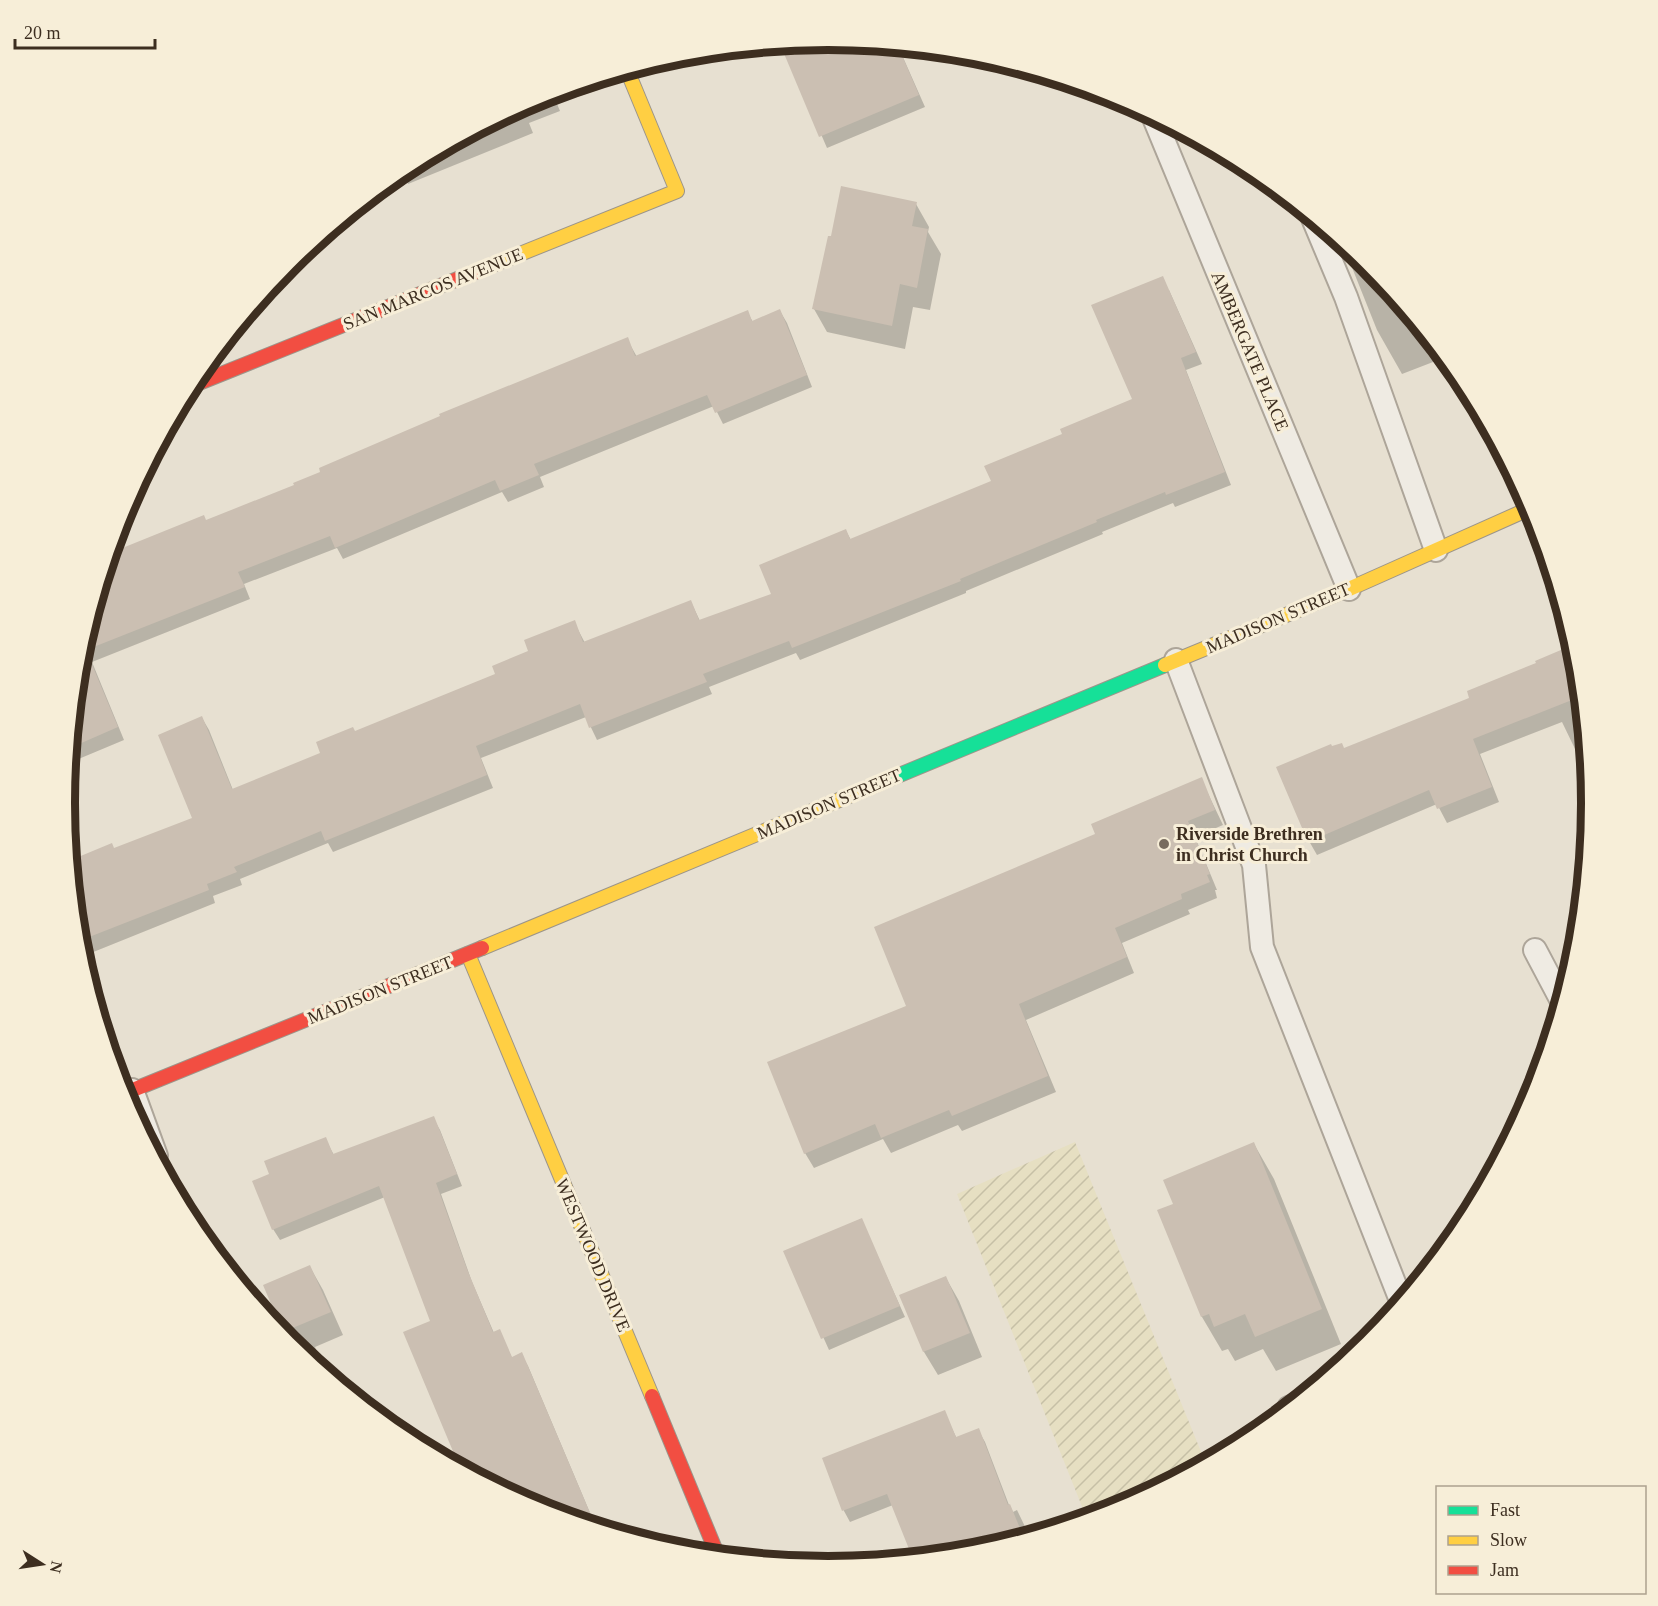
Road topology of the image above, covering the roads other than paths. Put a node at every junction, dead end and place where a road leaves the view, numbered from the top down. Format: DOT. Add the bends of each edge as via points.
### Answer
graph roads {
  1 [pos="630,76"];
  2 [pos="1157,125"];
  3 [pos="1317,229"];
  4 [pos="204,381"];
  5 [pos="1523,511"];
  6 [pos="1436,550"];
  7 [pos="1349,589"];
  8 [pos="1176,660"];
  9 [pos="1535,950"];
  10 [pos="468,954"];
  11 [pos="1558,994"];
  12 [pos="133,1090"];
  13 [pos="1399,1296"];
  14 [pos="714,1547"];
  1 -- 4 [label="main road, SAN MARCOS AVENUE" via="677,191"];
  2 -- 7 [label="lane, AMBERGATE PLACE"];
  3 -- 6 [label="lane" via="1346,297"];
  5 -- 6 [label="main road, MADISON STREET"];
  6 -- 7 [label="main road, MADISON STREET"];
  7 -- 8 [label="main road, MADISON STREET"];
  8 -- 10 [label="main road, MADISON STREET"];
  8 -- 13 [label="lane" via="1254,865 1262,947"];
  9 -- 11 [label="lane"];
  10 -- 12 [label="main road, MADISON STREET"];
  10 -- 14 [label="main road, WESTWOOD DRIVE"];
}
